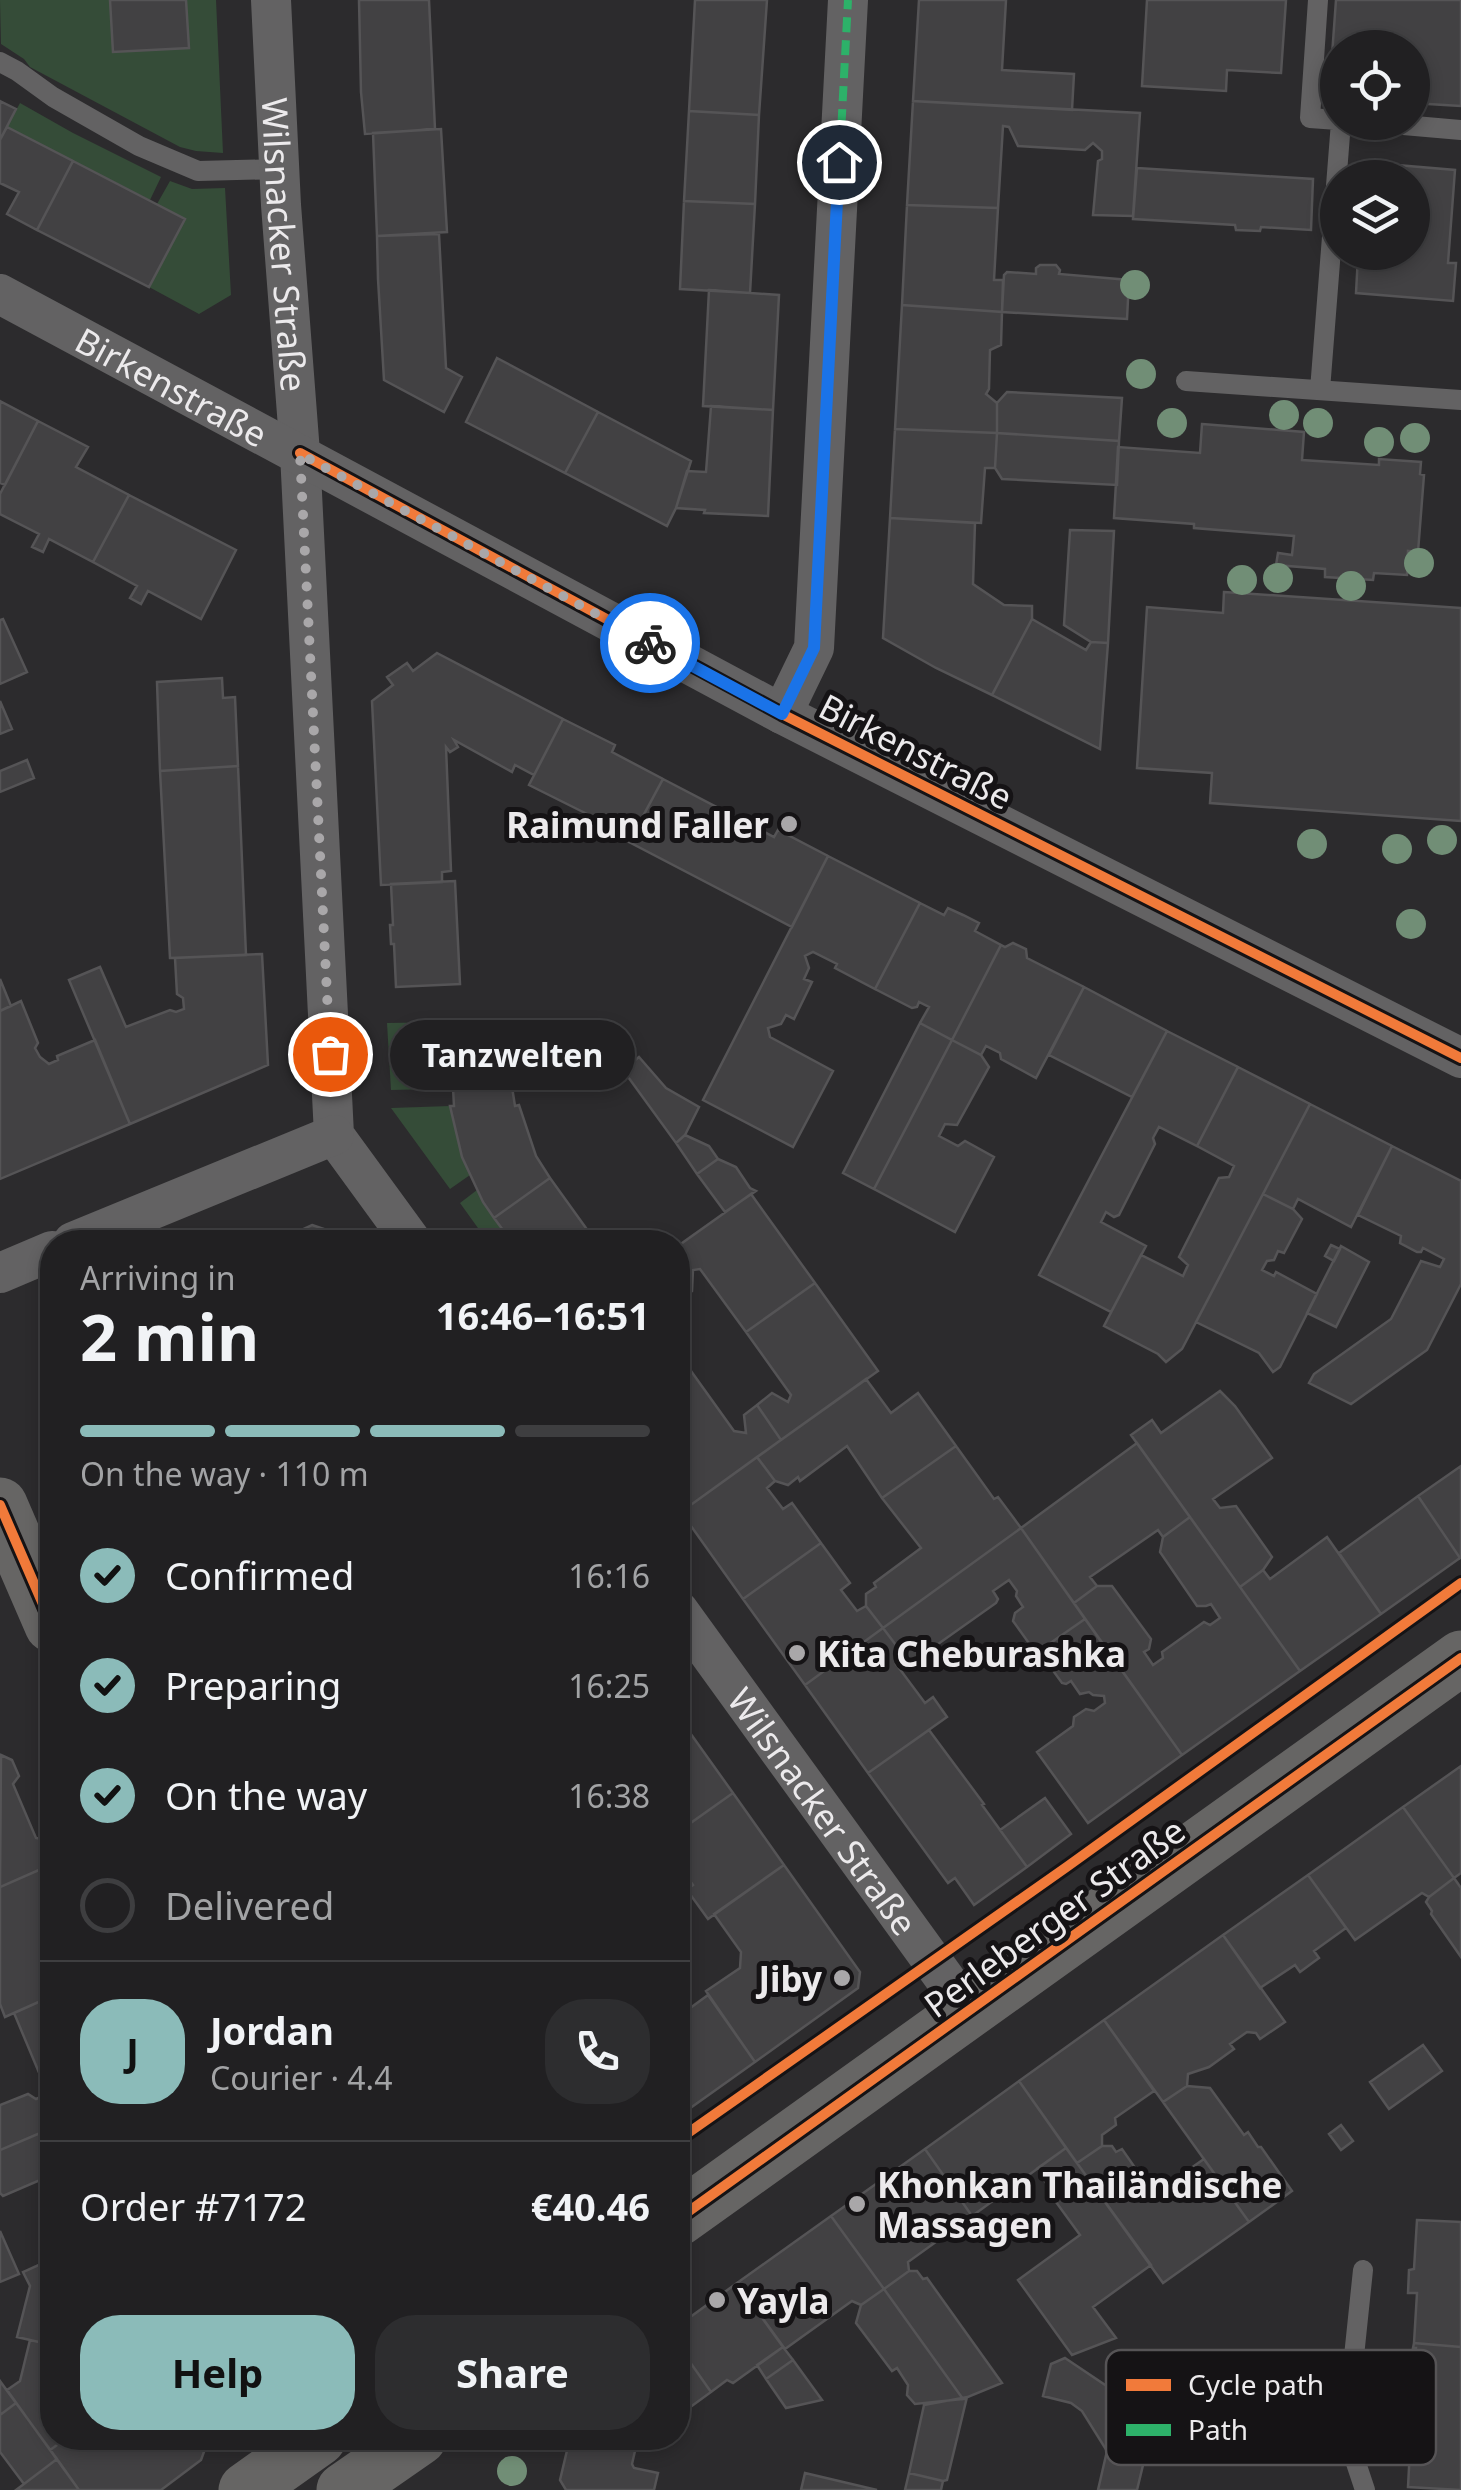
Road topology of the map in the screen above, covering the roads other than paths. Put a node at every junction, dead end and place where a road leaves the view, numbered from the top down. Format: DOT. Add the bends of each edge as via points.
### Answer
graph roads {
  1 [pos="271,0"];
  2 [pos="848,0"];
  3 [pos="1318,0"];
  4 [pos="0,62"];
  5 [pos="1320,119"];
  6 [pos="1430,127"];
  7 [pos="1461,130"];
  8 [pos="1339,140"];
  9 [pos="280,170"];
  10 [pos="0,294"];
  11 [pos="1186,380"];
  12 [pos="1320,390"];
  13 [pos="1461,400"];
  14 [pos="300,454"];
  15 [pos="782,714"];
  16 [pos="1461,1058"];
  17 [pos="334,1135"];
  18 [pos="102,1230"];
  19 [pos="403,1230"];
  20 [pos="40,1256"];
  21 [pos="0,1272"];
  22 [pos="0,1505"];
  23 [pos="40,1597"];
  24 [pos="690,1627"];
  25 [pos="1461,1658"];
  26 [pos="969,2012"];
  27 [pos="690,2210"];
  28 [pos="1363,2270"];
  29 [pos="1355,2350"];
  30 [pos="302,2450"];
  31 [pos="401,2451"];
  32 [pos="1357,2465"];
  33 [pos="246,2490"];
  34 [pos="344,2490"];
  35 [pos="1365,2490"];
  1 -- 9 [label="street, Wilsnacker Straße"];
  2 -- 15 [label="street" via="814,648"];
  3 -- 5 [label="lane" via="1310,118"];
  4 -- 9 [label="lane" via="139,146 198,171"];
  6 -- 7 [label="lane"];
  8 -- 12 [label="lane"];
  9 -- 14 [label="street, Wilsnacker Straße"];
  10 -- 14 [label="street, Birkenstraße"];
  11 -- 12 [label="lane"];
  12 -- 13 [label="lane"];
  14 -- 15 [label="street, Birkenstraße"];
  14 -- 17 [label="street, Wilsnacker Straße"];
  15 -- 16 [label="street, Birkenstraße"];
  17 -- 18 [label="street"];
  17 -- 19 [label="street"];
  20 -- 21 [label="street"];
  22 -- 23 [label="main road"];
  24 -- 26 [label="street, Wilsnacker Straße"];
  25 -- 26 [label="main road, Perleberger Straße"];
  26 -- 27 [label="main road, Perleberger Straße"];
  28 -- 29 [label="lane"];
  30 -- 33 [label="main road"];
  31 -- 34 [label="main road"];
  32 -- 35 [label="lane"];
}
